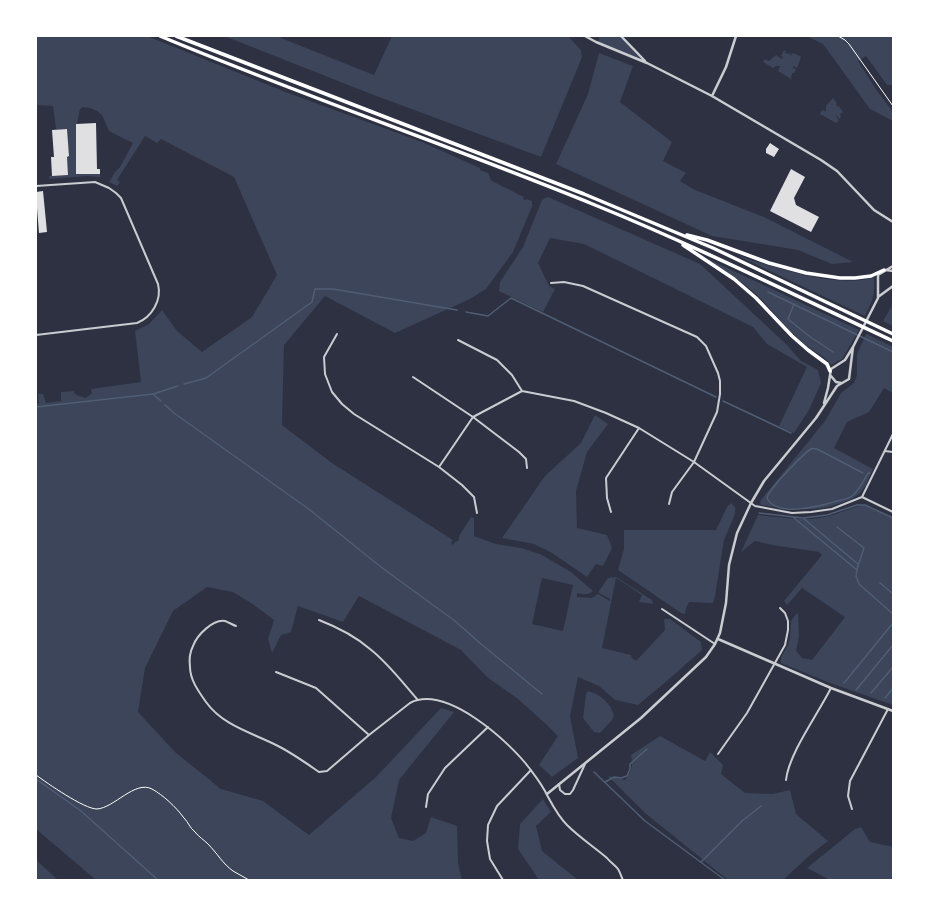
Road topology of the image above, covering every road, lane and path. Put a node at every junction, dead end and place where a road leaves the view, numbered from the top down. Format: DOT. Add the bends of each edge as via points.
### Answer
graph roads {
  1 [pos="160,36"];
  2 [pos="176,36"];
  3 [pos="585,36"];
  4 [pos="622,36"];
  5 [pos="736,36"];
  6 [pos="838,36"];
  7 [pos="647,63"];
  8 [pos="712,96"];
  9 [pos="893,106"];
  10 [pos="36,186"];
  11 [pos="893,222"];
  12 [pos="676,233"];
  13 [pos="674,239"];
  14 [pos="893,266"];
  15 [pos="884,270"];
  16 [pos="893,271"];
  17 [pos="551,283"];
  18 [pos="893,286"];
  19 [pos="878,298"];
  20 [pos="337,334"];
  21 [pos="893,334"];
  22 [pos="36,335"];
  23 [pos="458,340"];
  24 [pos="893,341"];
  25 [pos="853,346"];
  26 [pos="830,374"];
  27 [pos="413,377"];
  28 [pos="841,383"];
  29 [pos="522,391"];
  30 [pos="822,408"];
  31 [pos="472,417"];
  32 [pos="639,428"];
  33 [pos="893,434"];
  34 [pos="886,451"];
  35 [pos="893,452"];
  36 [pos="694,462"];
  37 [pos="439,467"];
  38 [pos="527,468"];
  39 [pos="862,497"];
  40 [pos="751,503"];
  41 [pos="669,504"];
  42 [pos="611,512"];
  43 [pos="893,512"];
  44 [pos="477,513"];
  45 [pos="780,608"];
  46 [pos="662,609"];
  47 [pos="319,620"];
  48 [pos="236,626"];
  49 [pos="718,639"];
  50 [pos="715,644"];
  51 [pos="774,664"];
  52 [pos="276,672"];
  53 [pos="831,688"];
  54 [pos="417,699"];
  55 [pos="888,709"];
  56 [pos="893,711"];
  57 [pos="488,727"];
  58 [pos="369,735"];
  59 [pos="718,754"];
  60 [pos="585,764"];
  61 [pos="531,770"];
  62 [pos="36,775"];
  63 [pos="786,780"];
  64 [pos="559,784"];
  65 [pos="547,794"];
  66 [pos="426,807"];
  67 [pos="852,809"];
  68 [pos="249,880"];
  69 [pos="503,880"];
  70 [pos="623,880"];
  1 -- 13 [label="highway" via="531,179"];
  2 -- 12 [label="highway" via="532,173"];
  3 -- 7 [label="street"];
  4 -- 7 [label="street"];
  5 -- 8 [label="street" via="726,67"];
  6 -- 9 [label="path" via="850,44"];
  7 -- 8 [label="street"];
  8 -- 11 [label="street" via="826,163 874,210"];
  10 -- 22 [label="street" via="95,182 116,193 129,215 160,293 158,302 152,310 137,323"];
  12 -- 15 [label="highway" via="707,240 769,263 806,273 855,278 871,276"];
  12 -- 21 [label="highway" via="713,248"];
  13 -- 24 [label="highway"];
  13 -- 26 [label="highway" via="756,298 792,336 825,362"];
  14 -- 15 [label="street"];
  15 -- 16 [label="street"];
  15 -- 19 [label="street" via="878,275"];
  17 -- 36 [label="street" via="564,282 583,286 697,337 706,346 718,373 720,394 717,412"];
  18 -- 19 [label="street"];
  19 -- 25 [label="street"];
  20 -- 37 [label="street" via="324,357 325,374 332,392 354,414"];
  23 -- 29 [label="street" via="497,360 512,375"];
  25 -- 26 [label="street" via="845,360 834,366"];
  25 -- 28 [label="street" via="850,376"];
  26 -- 28 [label="street" via="836,382"];
  26 -- 30 [label="street"];
  27 -- 31 [label="street"];
  28 -- 30 [label="street"];
  29 -- 31 [label="street"];
  29 -- 32 [label="street" via="574,401"];
  30 -- 40 [label="street" via="764,481"];
  31 -- 37 [label="street"];
  31 -- 38 [label="street" via="526,458"];
  32 -- 36 [label="street"];
  32 -- 42 [label="street" via="606,478"];
  33 -- 34 [label="street"];
  34 -- 35 [label="street"];
  34 -- 39 [label="street"];
  36 -- 40 [label="street"];
  36 -- 41 [label="street" via="672,492"];
  37 -- 44 [label="street" via="474,497"];
  39 -- 40 [label="street" via="832,509 811,512 792,512"];
  39 -- 43 [label="street"];
  40 -- 49 [label="street" via="737,533 729,565 722,627"];
  45 -- 51 [label="street" via="787,617 788,630 785,645"];
  46 -- 50 [label="street"];
  47 -- 54 [label="street" via="340,628 370,649"];
  48 -- 58 [label="street" via="225,621 214,623 199,636 193,645 189,668 194,684 209,706 223,720 279,746 323,773"];
  49 -- 50 [label="street"];
  49 -- 51 [label="street"];
  50 -- 60 [label="street" via="695,668"];
  51 -- 53 [label="street"];
  51 -- 59 [label="street" via="739,725"];
  52 -- 58 [label="street" via="316,688"];
  53 -- 55 [label="street"];
  53 -- 63 [label="street" via="798,747 787,771"];
  54 -- 57 [label="street" via="445,703"];
  54 -- 58 [label="street"];
  55 -- 56 [label="street"];
  55 -- 67 [label="street" via="850,781 848,796"];
  57 -- 61 [label="street" via="509,745"];
  57 -- 66 [label="street" via="445,768 428,794"];
  60 -- 64 [label="street"];
  60 -- 64 [label="street" via="570,794 560,790"];
  61 -- 65 [label="street"];
  61 -- 69 [label="street" via="497,806 488,825 490,859"];
  62 -- 68 [label="path" via="87,807 96,809 140,788 152,789 184,817 195,833 225,864"];
  64 -- 65 [label="street"];
  65 -- 70 [label="street" via="555,810 568,825 617,868"];
}
